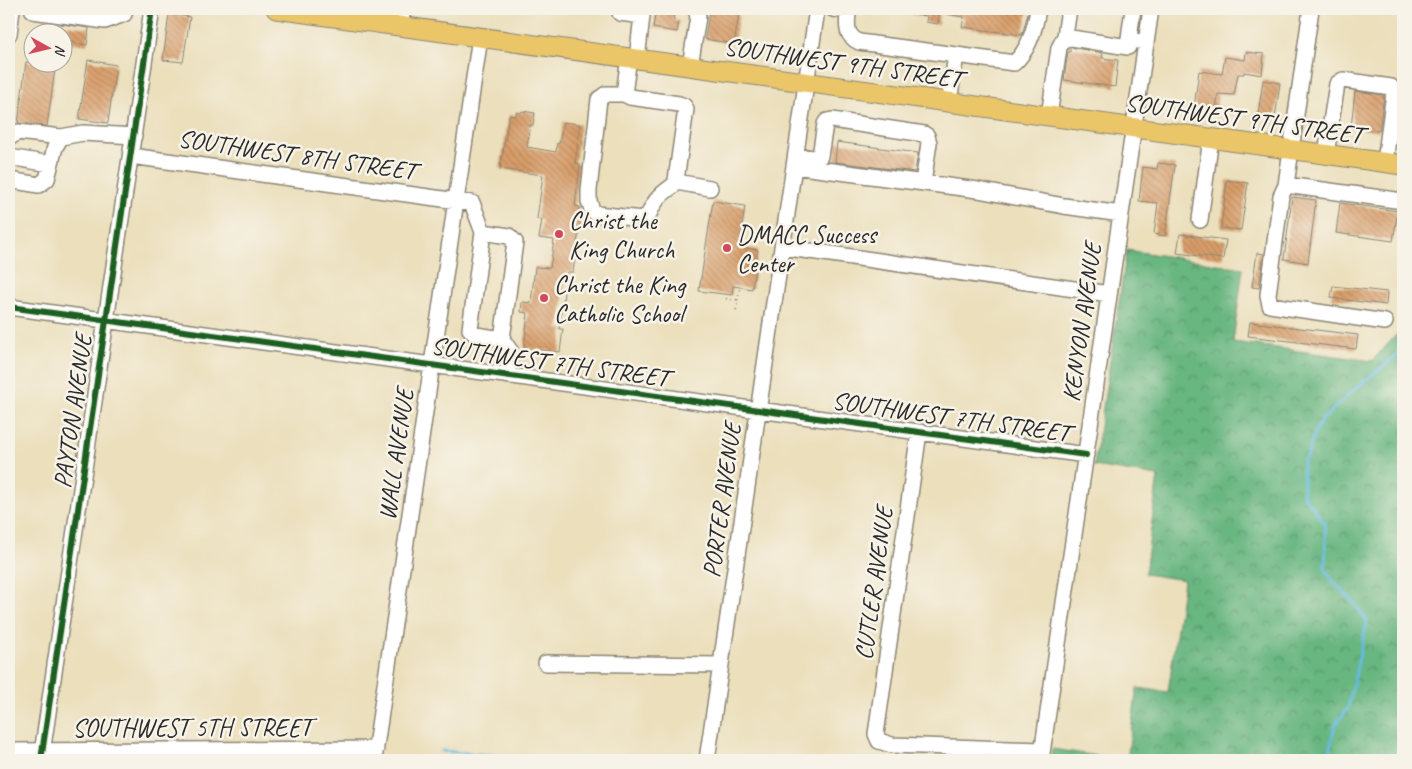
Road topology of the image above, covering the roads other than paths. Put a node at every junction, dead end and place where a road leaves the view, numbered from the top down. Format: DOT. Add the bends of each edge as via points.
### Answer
graph roads {
  1 [pos="12,9"];
  2 [pos="34,9"];
  3 [pos="276,9"];
  4 [pos="620,9"];
  5 [pos="696,9"];
  6 [pos="817,9"];
  7 [pos="1038,9"];
  8 [pos="1069,9"];
  9 [pos="1133,9"];
  10 [pos="1151,9"];
  11 [pos="1311,9"];
  12 [pos="843,10"];
  13 [pos="124,12"];
  14 [pos="641,12"];
  15 [pos="152,14"];
  16 [pos="402,17"];
  17 [pos="9,34"];
  18 [pos="480,36"];
  19 [pos="1065,37"];
  20 [pos="1137,46"];
  21 [pos="956,55"];
  22 [pos="633,58"];
  23 [pos="690,66"];
  24 [pos="806,82"];
  25 [pos="624,94"];
  26 [pos="949,102"];
  27 [pos="1049,116"];
  28 [pos="1134,128"];
  29 [pos="134,136"];
  30 [pos="61,137"];
  31 [pos="9,138"];
  32 [pos="1211,138"];
  33 [pos="1291,149"];
  34 [pos="1326,154"];
  35 [pos="131,156"];
  36 [pos="9,157"];
  37 [pos="795,161"];
  38 [pos="50,164"];
  39 [pos="1394,164"];
  40 [pos="9,180"];
  41 [pos="678,182"];
  42 [pos="923,183"];
  43 [pos="1286,185"];
  44 [pos="710,188"];
  45 [pos="456,200"];
  46 [pos="1403,201"];
  47 [pos="1121,214"];
  48 [pos="1200,220"];
  49 [pos="483,232"];
  50 [pos="782,247"];
  51 [pos="1109,294"];
  52 [pos="9,307"];
  53 [pos="106,320"];
  54 [pos="1385,322"];
  55 [pos="502,339"];
  56 [pos="432,365"];
  57 [pos="507,375"];
  58 [pos="758,410"];
  59 [pos="919,432"];
  60 [pos="1086,455"];
  61 [pos="546,663"];
  62 [pos="721,665"];
  63 [pos="9,751"];
  64 [pos="375,755"];
  65 [pos="1041,755"];
  66 [pos="42,756"];
  67 [pos="707,760"];
  1 -- 17 [label="street"];
  2 -- 13 [label="street" via="105,21"];
  3 -- 16 [label="main road, SOUTHWEST 9TH STREET"];
  4 -- 14 [label="street" via="620,13"];
  5 -- 23 [label="street" via="698,17"];
  6 -- 24 [label="street, PORTER AVENUE"];
  7 -- 21 [label="street" via="1028,45 1014,63"];
  8 -- 19 [label="street"];
  9 -- 20 [label="street" via="1130,36"];
  10 -- 20 [label="street, KENYON AVENUE"];
  11 -- 33 [label="street"];
  12 -- 21 [label="street" via="848,33 859,42"];
  13 -- 15 [label="street"];
  14 -- 22 [label="street"];
  15 -- 29 [label="street, PAYTON AVENUE"];
  16 -- 18 [label="main road, SOUTHWEST 9TH STREET"];
  18 -- 22 [label="main road, SOUTHWEST 9TH STREET"];
  18 -- 45 [label="street, WALL AVENUE"];
  19 -- 20 [label="street"];
  19 -- 27 [label="street" via="1059,48"];
  20 -- 28 [label="street, KENYON AVENUE"];
  21 -- 26 [label="street"];
  22 -- 23 [label="main road, SOUTHWEST 9TH STREET"];
  22 -- 25 [label="street"];
  23 -- 24 [label="main road, SOUTHWEST 9TH STREET"];
  24 -- 26 [label="main road, SOUTHWEST 9TH STREET"];
  24 -- 37 [label="street, PORTER AVENUE"];
  25 -- 41 [label="street" via="686,109 676,176"];
  25 -- 41 [label="street" via="606,94 599,99 589,190 592,210 597,214 642,219 650,214 658,197"];
  26 -- 27 [label="main road, SOUTHWEST 9TH STREET"];
  27 -- 28 [label="main road, SOUTHWEST 9TH STREET"];
  28 -- 32 [label="main road, SOUTHWEST 9TH STREET"];
  28 -- 47 [label="street, KENYON AVENUE"];
  29 -- 30 [label="street" via="83,133"];
  29 -- 35 [label="street, PAYTON AVENUE"];
  30 -- 31 [label="street" via="18,132"];
  30 -- 38 [label="street"];
  32 -- 33 [label="main road, SOUTHWEST 9TH STREET"];
  32 -- 48 [label="street"];
  33 -- 34 [label="main road, SOUTHWEST 9TH STREET"];
  33 -- 43 [label="street"];
  34 -- 39 [label="main road, SOUTHWEST 9TH STREET"];
  34 -- 39 [label="street" via="1337,84 1344,80 1391,87 1394,93"];
  35 -- 45 [label="street, SOUTHWEST 8TH STREET"];
  35 -- 53 [label="street, PAYTON AVENUE"];
  36 -- 38 [label="street"];
  37 -- 42 [label="street"];
  37 -- 42 [label="street" via="820,156 827,121 924,134 929,143"];
  37 -- 50 [label="street, PORTER AVENUE"];
  38 -- 40 [label="street" via="47,179 39,185"];
  41 -- 44 [label="street"];
  42 -- 47 [label="street"];
  43 -- 46 [label="street"];
  43 -- 54 [label="street" via="1281,196 1268,296 1270,305"];
  45 -- 49 [label="street" via="472,203"];
  45 -- 56 [label="street, WALL AVENUE"];
  47 -- 51 [label="street, KENYON AVENUE"];
  49 -- 55 [label="street" via="509,236 515,242"];
  49 -- 55 [label="street" via="470,329 476,335"];
  50 -- 51 [label="street"];
  50 -- 58 [label="street, PORTER AVENUE"];
  51 -- 60 [label="street, KENYON AVENUE"];
  52 -- 53 [label="street, SOUTHWEST 7TH STREET"];
  53 -- 56 [label="street, SOUTHWEST 7TH STREET"];
  53 -- 66 [label="street, PAYTON AVENUE"];
  55 -- 57 [label="street" via="510,352"];
  56 -- 57 [label="street, SOUTHWEST 7TH STREET"];
  56 -- 64 [label="street, WALL AVENUE"];
  57 -- 58 [label="street, SOUTHWEST 7TH STREET"];
  58 -- 59 [label="street, SOUTHWEST 7TH STREET"];
  58 -- 62 [label="street, PORTER AVENUE"];
  59 -- 60 [label="street, SOUTHWEST 7TH STREET"];
  59 -- 65 [label="street, CUTLER AVENUE" via="876,734 879,741 892,745"];
  60 -- 65 [label="street, KENYON AVENUE"];
  61 -- 62 [label="street"];
  62 -- 67 [label="street, PORTER AVENUE"];
  63 -- 66 [label="street, SOUTHWEST 5TH STREET"];
  64 -- 66 [label="street, SOUTHWEST 5TH STREET"];
}
